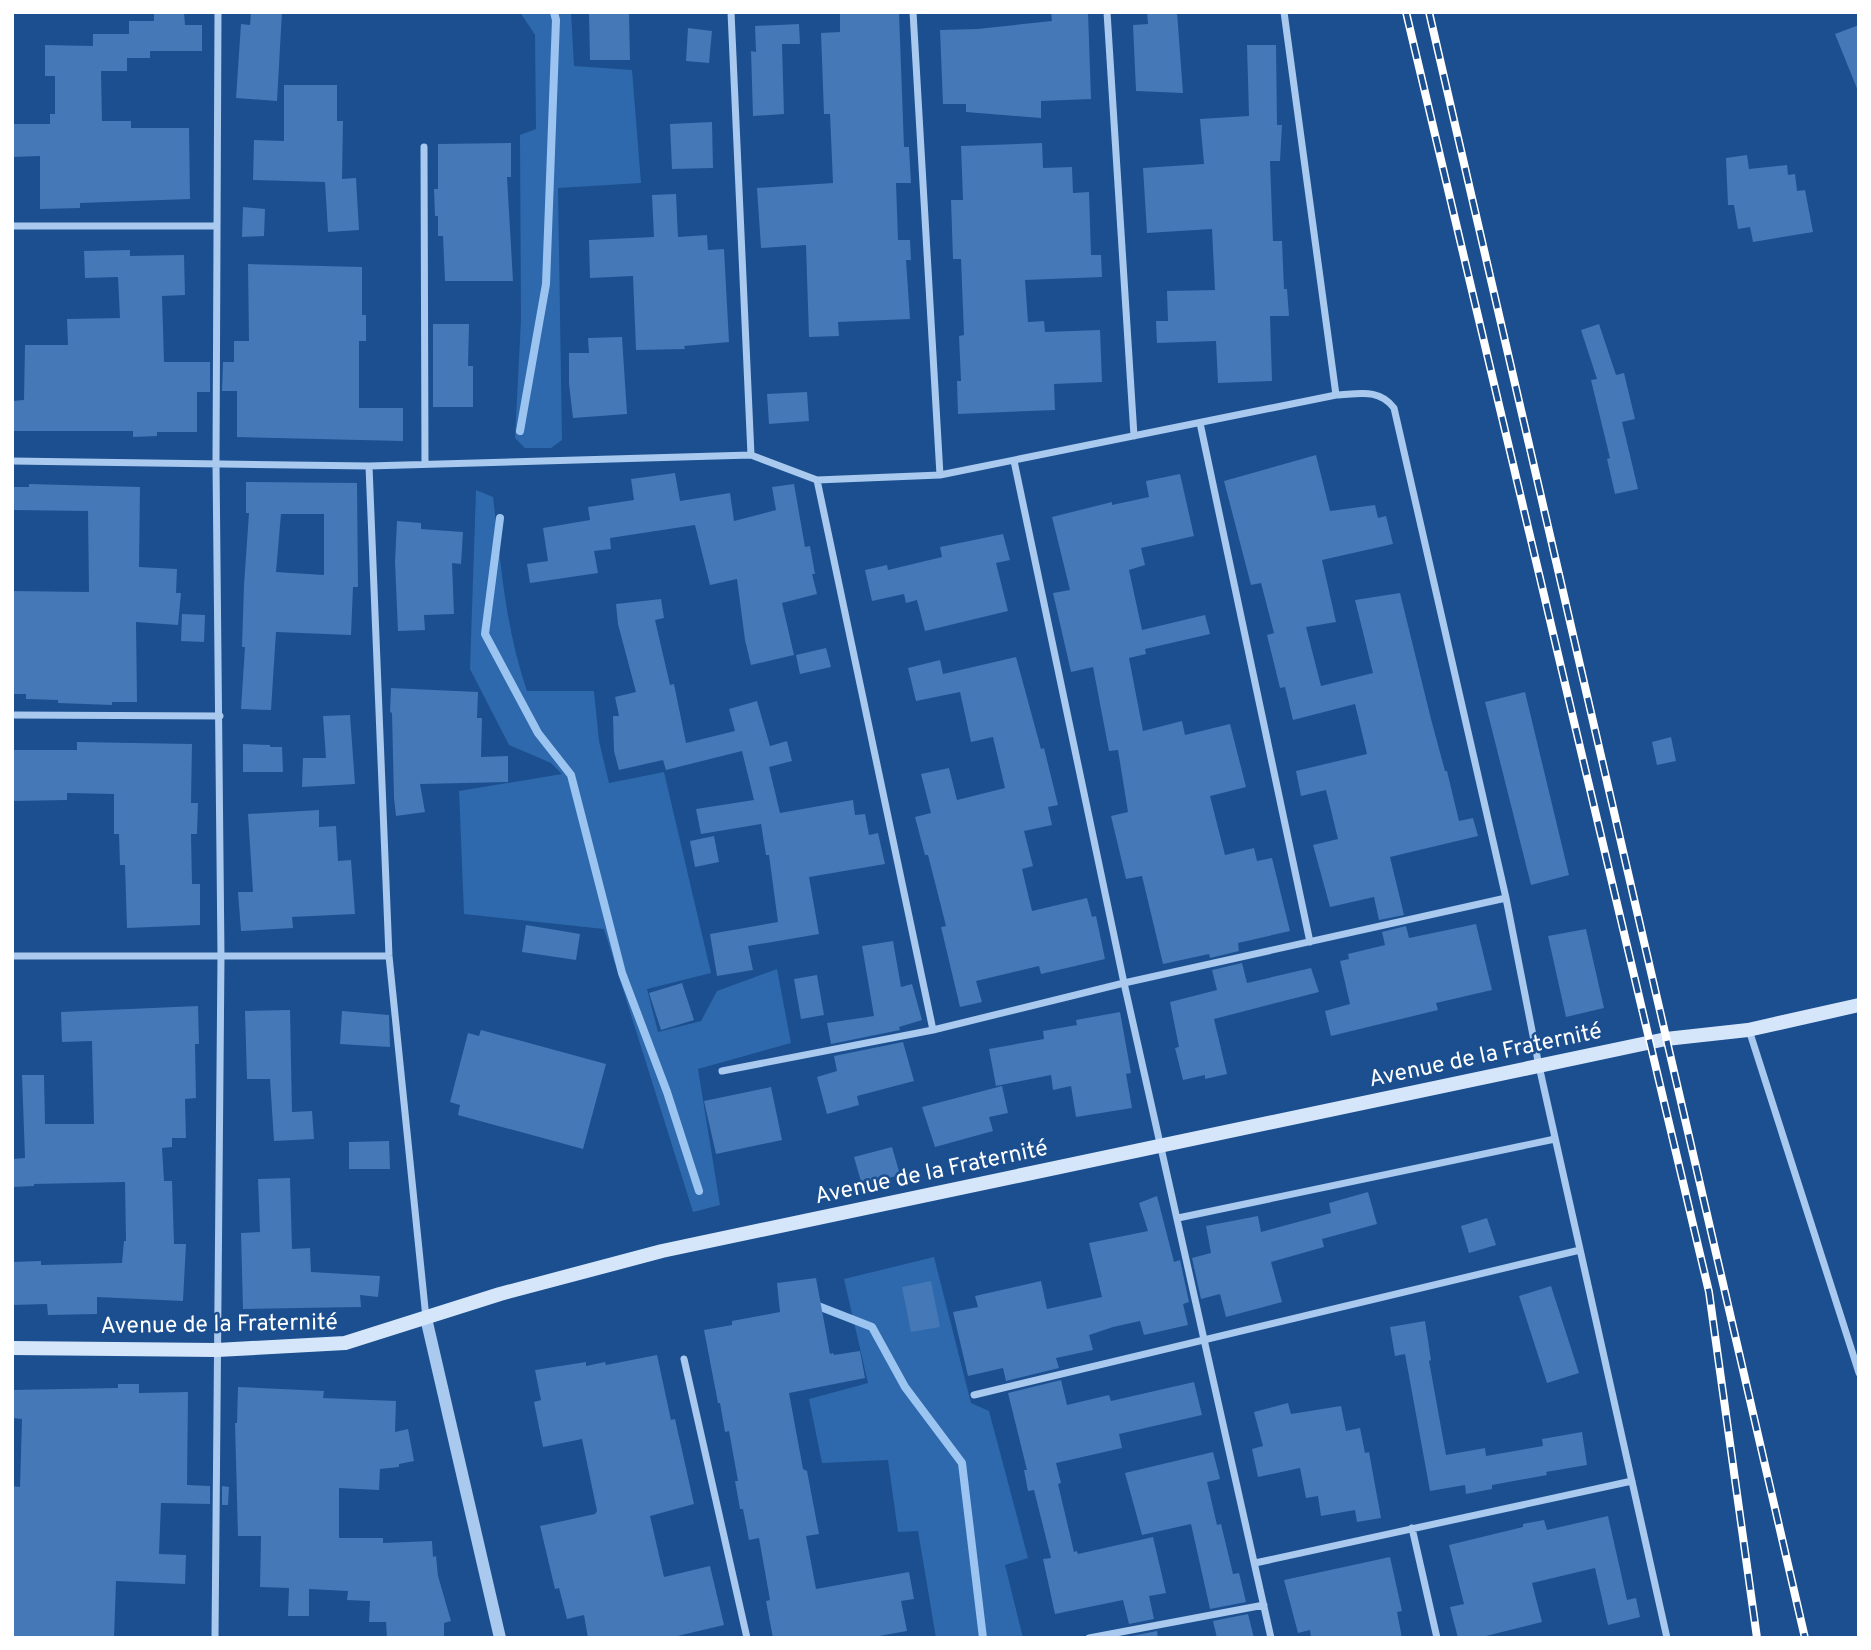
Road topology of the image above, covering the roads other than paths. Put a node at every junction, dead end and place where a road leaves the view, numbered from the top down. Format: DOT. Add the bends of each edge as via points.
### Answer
graph roads {
  1 [pos="218,12"];
  2 [pos="731,12"];
  3 [pos="913,12"];
  4 [pos="1107,12"];
  5 [pos="1284,12"];
  6 [pos="424,147"];
  7 [pos="12,226"];
  8 [pos="216,226"];
  9 [pos="1336,395"];
  10 [pos="1200,423"];
  11 [pos="1134,436"];
  12 [pos="751,455"];
  13 [pos="12,461"];
  14 [pos="1014,461"];
  15 [pos="216,463"];
  16 [pos="425,464"];
  17 [pos="369,466"];
  18 [pos="940,475"];
  19 [pos="817,480"];
  20 [pos="12,715"];
  21 [pos="220,716"];
  22 [pos="1506,898"];
  23 [pos="1310,942"];
  24 [pos="12,956"];
  25 [pos="221,956"];
  26 [pos="389,956"];
  27 [pos="1124,983"];
  28 [pos="1859,1005"];
  29 [pos="933,1030"];
  30 [pos="1748,1030"];
  31 [pos="1539,1066"];
  32 [pos="722,1071"];
  33 [pos="1555,1139"];
  34 [pos="1161,1146"];
  35 [pos="1178,1218"];
  36 [pos="1580,1250"];
  37 [pos="426,1318"];
  38 [pos="1205,1340"];
  39 [pos="12,1348"];
  40 [pos="218,1350"];
  41 [pos="684,1359"];
  42 [pos="1859,1373"];
  43 [pos="974,1395"];
  44 [pos="1632,1481"];
  45 [pos="1412,1528"];
  46 [pos="1255,1563"];
  47 [pos="1264,1605"];
  48 [pos="215,1638"];
  49 [pos="500,1638"];
  50 [pos="747,1638"];
  51 [pos="1089,1638"];
  52 [pos="1271,1638"];
  53 [pos="1437,1638"];
  54 [pos="1667,1638"];
  1 -- 8 [label="street"];
  2 -- 12 [label="street"];
  3 -- 18 [label="street"];
  4 -- 11 [label="street"];
  5 -- 9 [label="street"];
  6 -- 16 [label="street"];
  7 -- 8 [label="street"];
  8 -- 15 [label="street"];
  9 -- 10 [label="street"];
  9 -- 22 [label="street" via="1375,394 1386,397 1394,408"];
  10 -- 11 [label="street"];
  10 -- 23 [label="street"];
  11 -- 14 [label="street"];
  12 -- 16 [label="street"];
  12 -- 19 [label="street"];
  13 -- 15 [label="street"];
  14 -- 18 [label="street"];
  14 -- 27 [label="street"];
  15 -- 17 [label="street"];
  15 -- 21 [label="street"];
  16 -- 17 [label="street"];
  17 -- 26 [label="street"];
  18 -- 19 [label="street"];
  19 -- 29 [label="street"];
  20 -- 21 [label="street"];
  21 -- 25 [label="street"];
  22 -- 23 [label="street"];
  22 -- 31 [label="street"];
  23 -- 27 [label="street"];
  24 -- 25 [label="street"];
  25 -- 26 [label="street"];
  25 -- 40 [label="street"];
  26 -- 37 [label="street"];
  27 -- 29 [label="street"];
  27 -- 34 [label="street"];
  28 -- 30 [label="main road, Avenue de la Fraternité"];
  29 -- 32 [label="street"];
  30 -- 31 [label="main road, Avenue de la Fraternité" via="1666,1039"];
  30 -- 42 [label="street"];
  31 -- 33 [label="street"];
  31 -- 34 [label="main road, Avenue de la Fraternité"];
  33 -- 35 [label="street"];
  33 -- 36 [label="street"];
  34 -- 35 [label="street"];
  34 -- 37 [label="main road, Avenue de la Fraternité" via="662,1251"];
  35 -- 38 [label="street"];
  36 -- 38 [label="street"];
  36 -- 44 [label="street"];
  37 -- 40 [label="main road, Avenue de la Fraternité" via="345,1343"];
  37 -- 49 [label="street"];
  38 -- 43 [label="street"];
  38 -- 46 [label="street"];
  39 -- 40 [label="main road, Avenue de la Fraternité"];
  40 -- 48 [label="street"];
  41 -- 50 [label="street"];
  44 -- 45 [label="street"];
  44 -- 54 [label="street"];
  45 -- 46 [label="street"];
  45 -- 53 [label="street"];
  46 -- 47 [label="street"];
  47 -- 51 [label="street"];
  47 -- 52 [label="street"];
}
